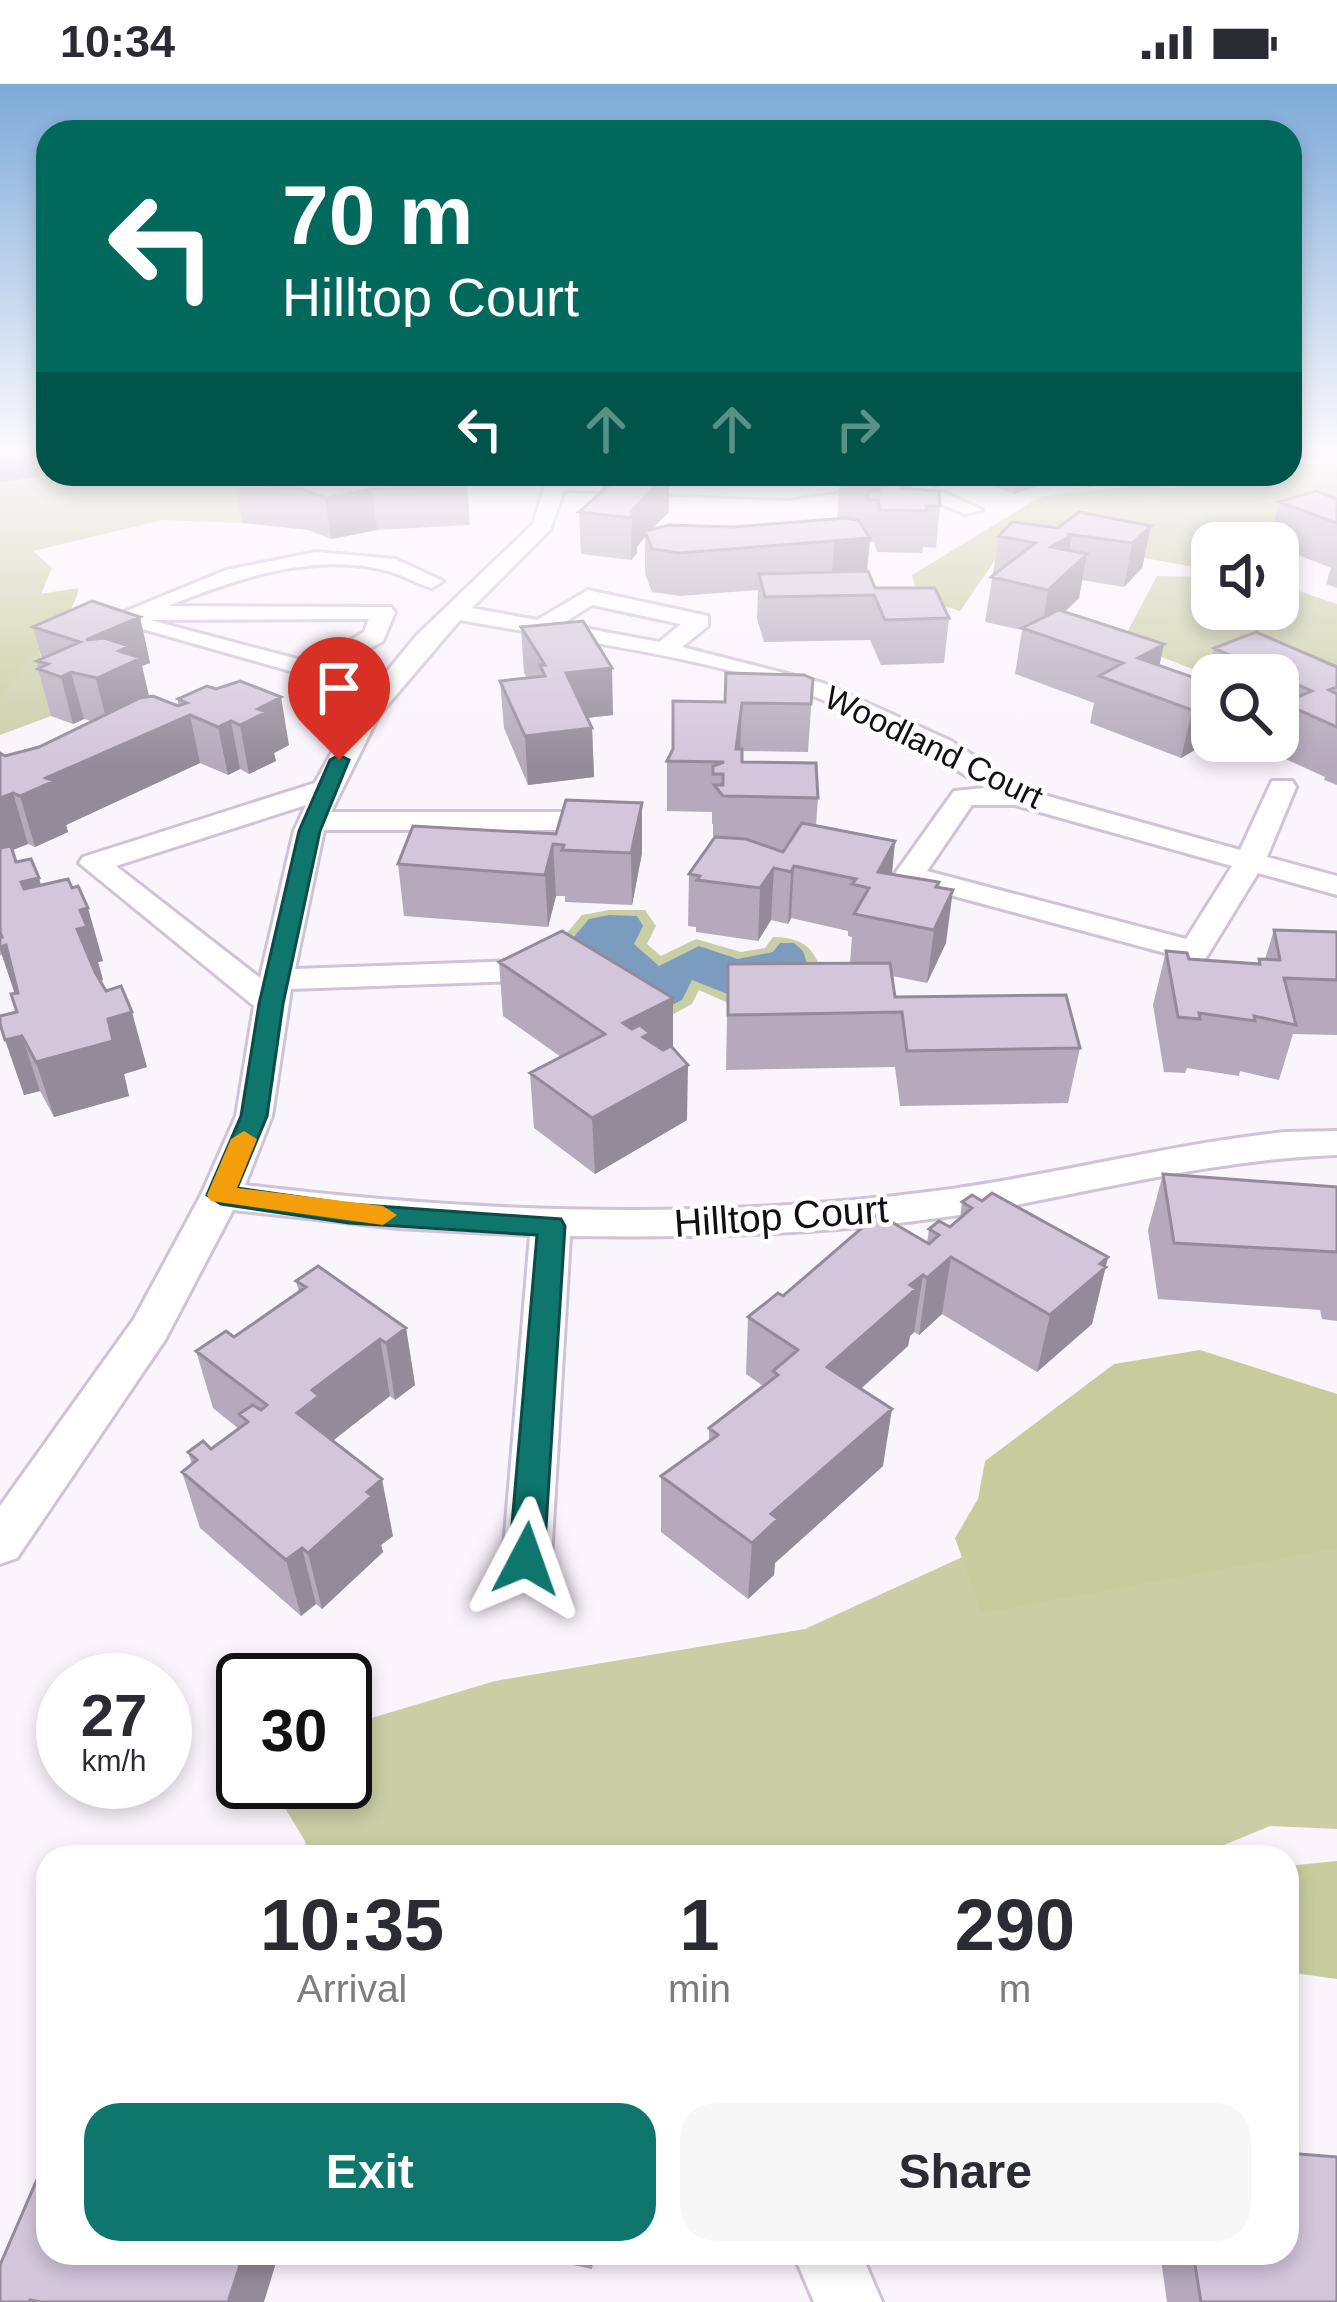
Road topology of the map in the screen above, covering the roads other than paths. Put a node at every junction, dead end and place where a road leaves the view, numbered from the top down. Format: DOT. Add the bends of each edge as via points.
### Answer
graph roads {
  1 [pos="511,558"];
  2 [pos="483,585"];
  3 [pos="457,612"];
  4 [pos="132,613"];
  5 [pos="545,625"];
  6 [pos="375,635"];
  7 [pos="425,641"];
  8 [pos="664,650"];
  9 [pos="1282,787"];
  10 [pos="1016,796"];
  11 [pos="319,805"];
  12 [pos="572,821"];
  13 [pos="1250,862"];
  14 [pos="1337,886"];
  15 [pos="515,971"];
  16 [pos="273,992"];
  17 [pos="1337,1143"];
  18 [pos="221,1195"];
  19 [pos="551,1226"];
  20 [pos="0,1544"];
  21 [pos="526,1559"];
  22 [pos="831,2265"];
  23 [pos="848,2302"];
  1 -- 2 [label="street"];
  2 -- 3 [label="street"];
  2 -- 4 [label="street" via="366,562 302,562 196,583"];
  3 -- 5 [label="street, Woodland Court"];
  3 -- 7 [label="street"];
  4 -- 6 [label="street" via="383,612"];
  4 -- 6 [label="street" via="119,619 315,671"];
  5 -- 8 [label="street, Woodland Court"];
  5 -- 8 [label="street" via="588,598 700,621"];
  6 -- 7 [label="street"];
  7 -- 11 [label="street" via="367,712"];
  8 -- 10 [label="street, Woodland Court" via="814,688 941,747"];
  9 -- 13 [label="street"];
  10 -- 13 [label="street, Woodland Court"];
  10 -- 13 [label="street" via="964,797 909,875 1196,951"];
  11 -- 12 [label="street"];
  11 -- 16 [label="street"];
  11 -- 16 [label="street" via="94,863"];
  13 -- 14 [label="street, Woodland Court"];
  15 -- 16 [label="street"];
  16 -- 18 [label="street" via="254,1116"];
  17 -- 19 [label="street, Hilltop Court" via="1252,1148 930,1205"];
  18 -- 19 [label="street, Hilltop Court"];
  18 -- 20 [label="street" via="150,1329"];
  19 -- 21 [label="street"];
  22 -- 23 [label="street"];
}
